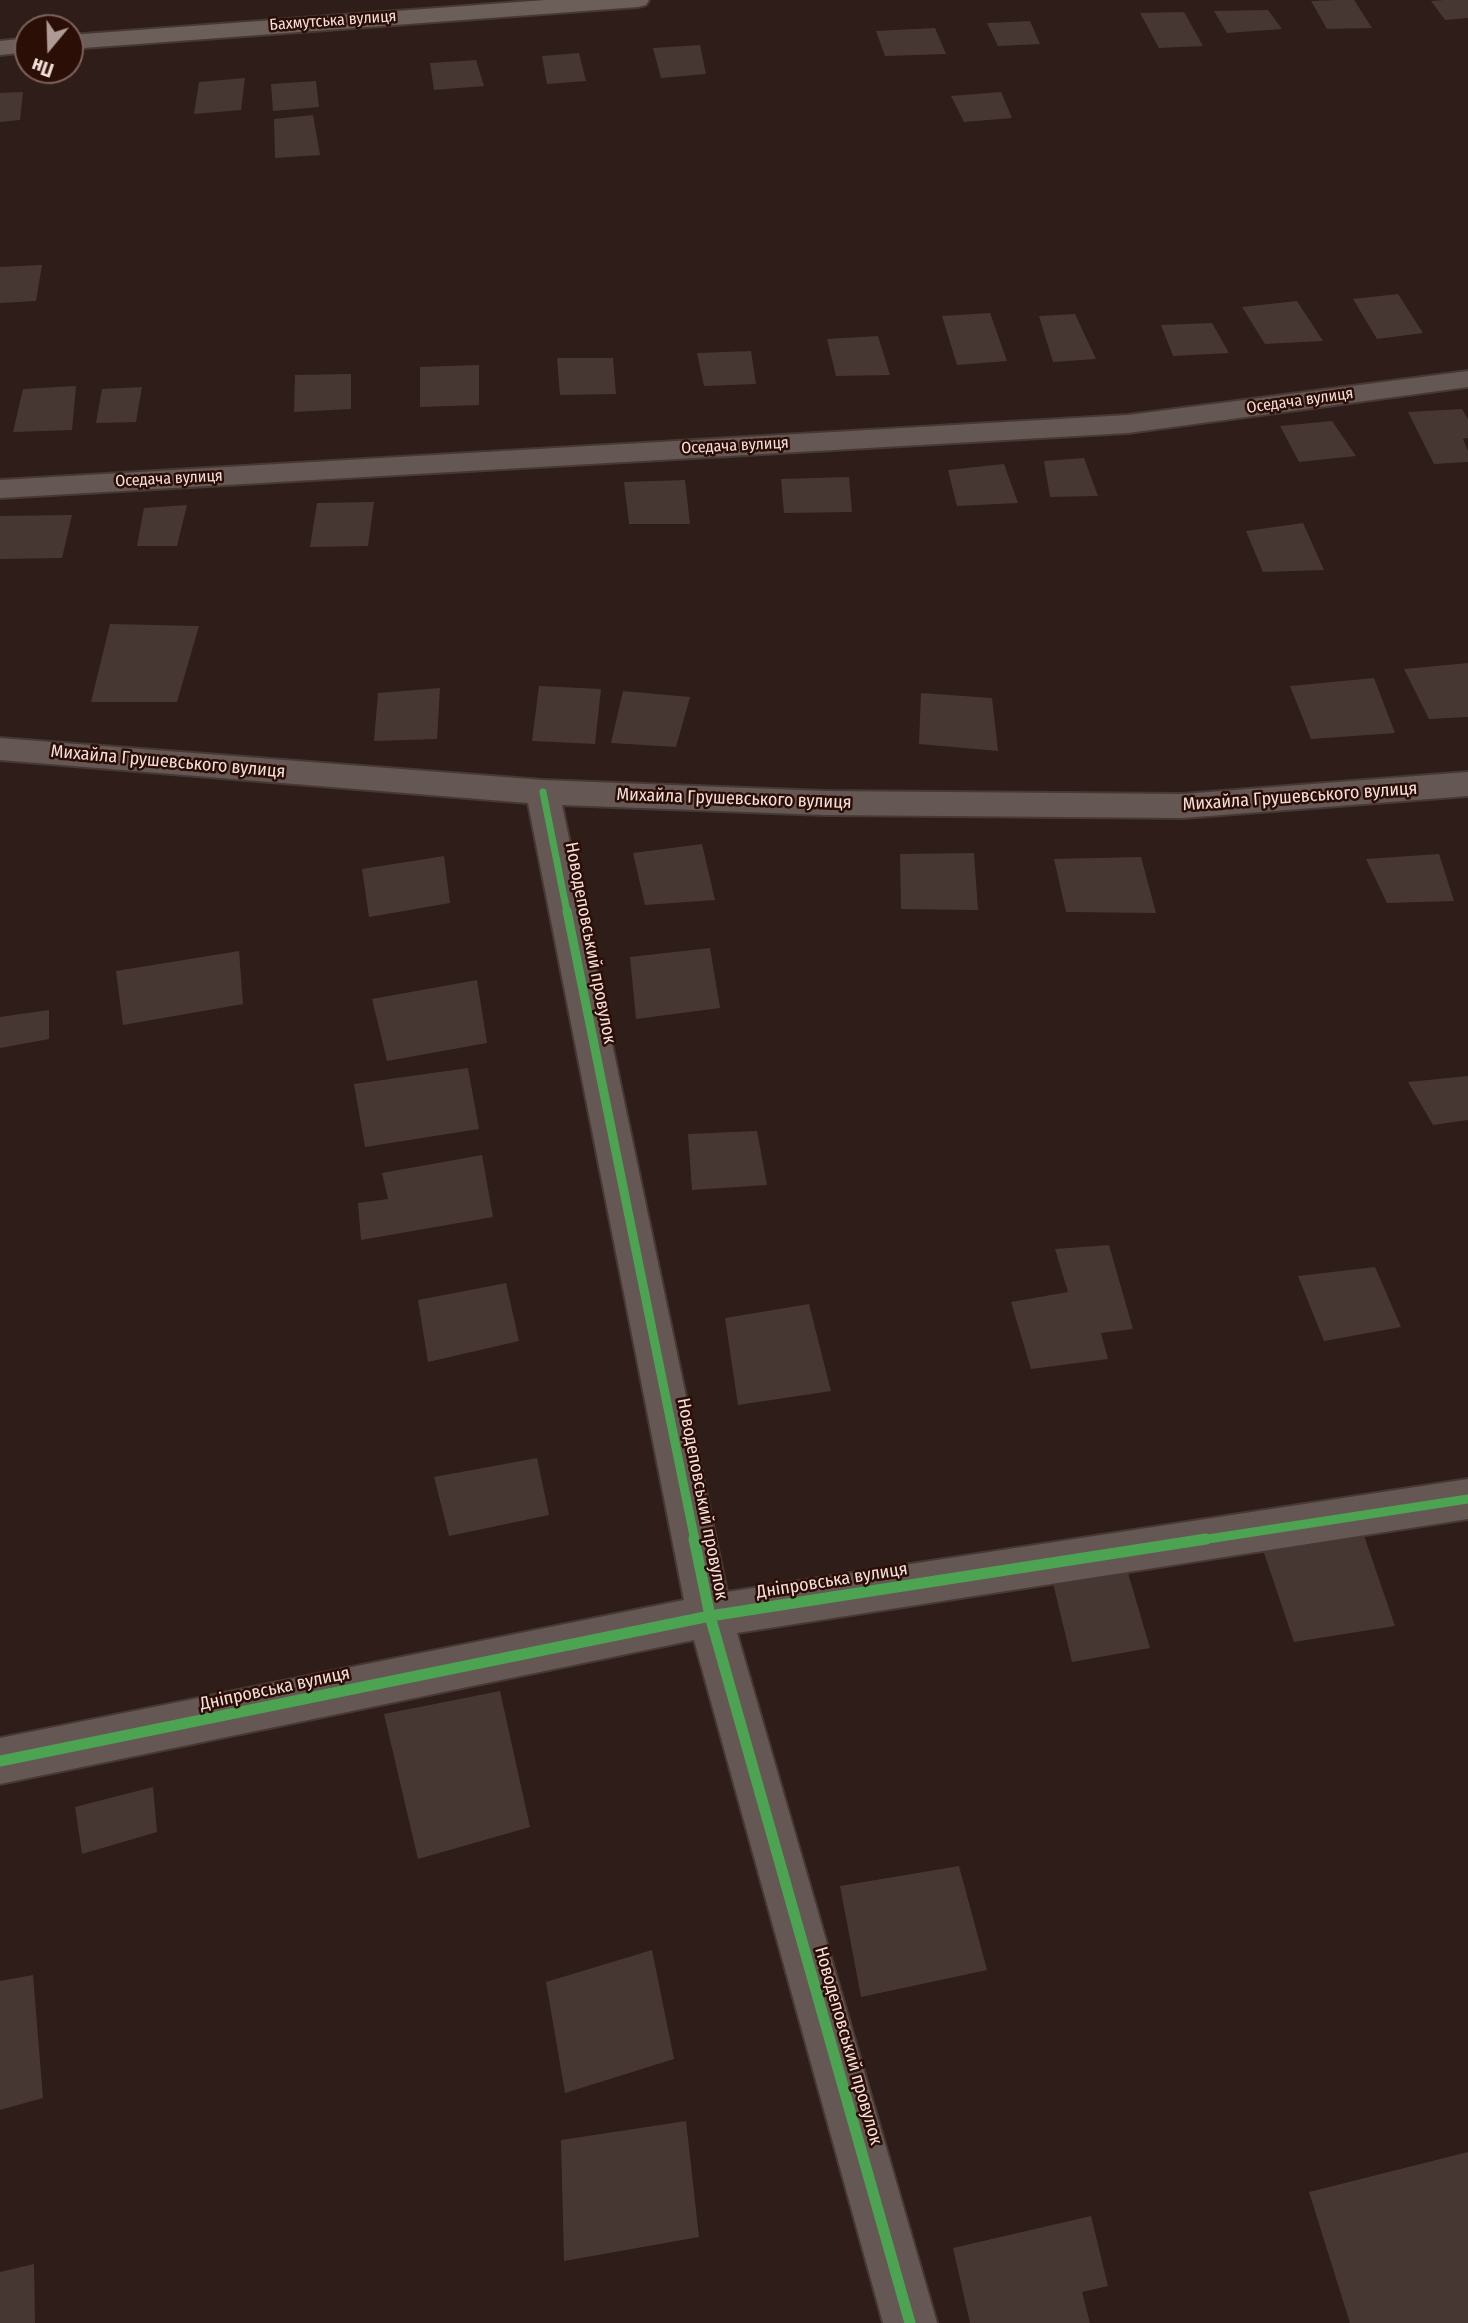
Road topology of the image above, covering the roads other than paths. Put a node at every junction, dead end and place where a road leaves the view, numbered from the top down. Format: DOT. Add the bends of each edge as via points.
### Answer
graph roads {
  1 [pos="638,0"];
  2 [pos="84,41"];
  3 [pos="1468,379"];
  4 [pos="0,489"];
  5 [pos="0,749"];
  6 [pos="1468,784"];
  7 [pos="543,792"];
  8 [pos="1468,1499"];
  9 [pos="710,1616"];
  10 [pos="0,1761"];
  11 [pos="910,2323"];
  1 -- 2 [label="street, Бахмутська вулиця"];
  3 -- 4 [label="street, Оседача вулиця" via="1128,424"];
  5 -- 7 [label="street, Михайла Грушевського вулиця"];
  6 -- 7 [label="street, Михайла Грушевського вулиця" via="1184,806 825,803"];
  7 -- 9 [label="street, Новодеповський провулок"];
  8 -- 9 [label="street, Дніпровська вулиця"];
  9 -- 10 [label="street, Дніпровська вулиця"];
  9 -- 11 [label="street, Новодеповський провулок"];
}
